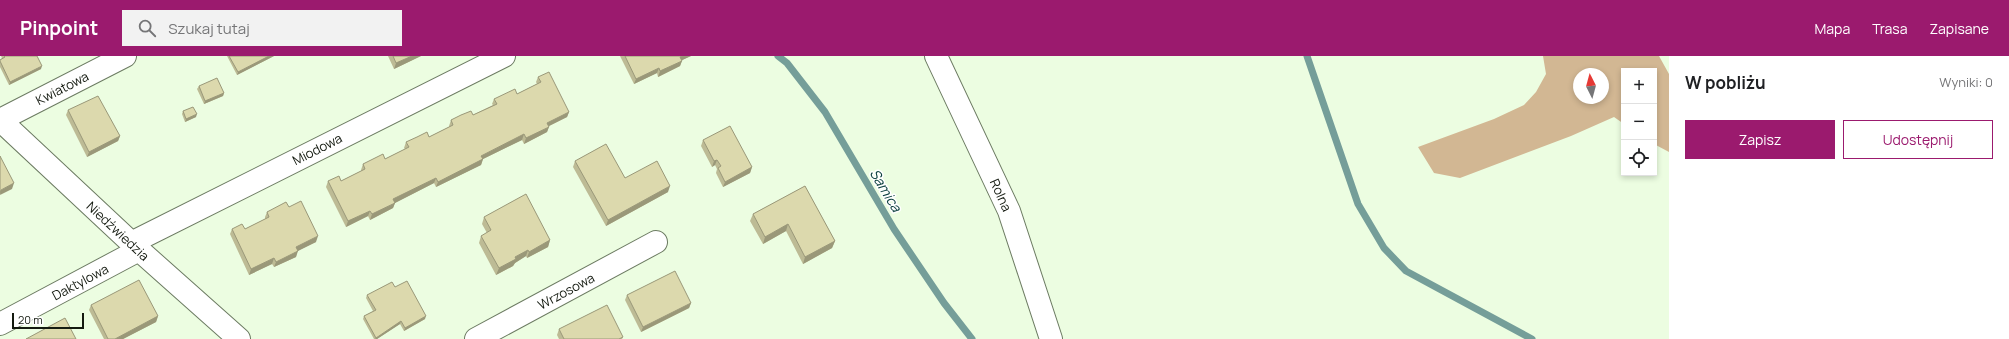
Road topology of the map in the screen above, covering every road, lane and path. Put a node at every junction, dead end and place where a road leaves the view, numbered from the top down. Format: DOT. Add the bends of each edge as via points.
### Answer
graph roads {
  1 [pos="125,56"];
  2 [pos="504,56"];
  3 [pos="936,56"];
  4 [pos="0,120"];
  5 [pos="656,242"];
  6 [pos="135,247"];
  7 [pos="0,324"];
  8 [pos="231,337"];
  9 [pos="476,339"];
  10 [pos="1051,339"];
  1 -- 4 [label="street, Kwiatowa"];
  2 -- 6 [label="street, Miodowa"];
  3 -- 10 [label="street, Rolna" via="1009,211"];
  4 -- 6 [label="street, Niedźwiedzia"];
  5 -- 9 [label="street, Wrzosowa"];
  6 -- 7 [label="street, Daktylowa"];
  6 -- 8 [label="street, Niedźwiedzia"];
}
